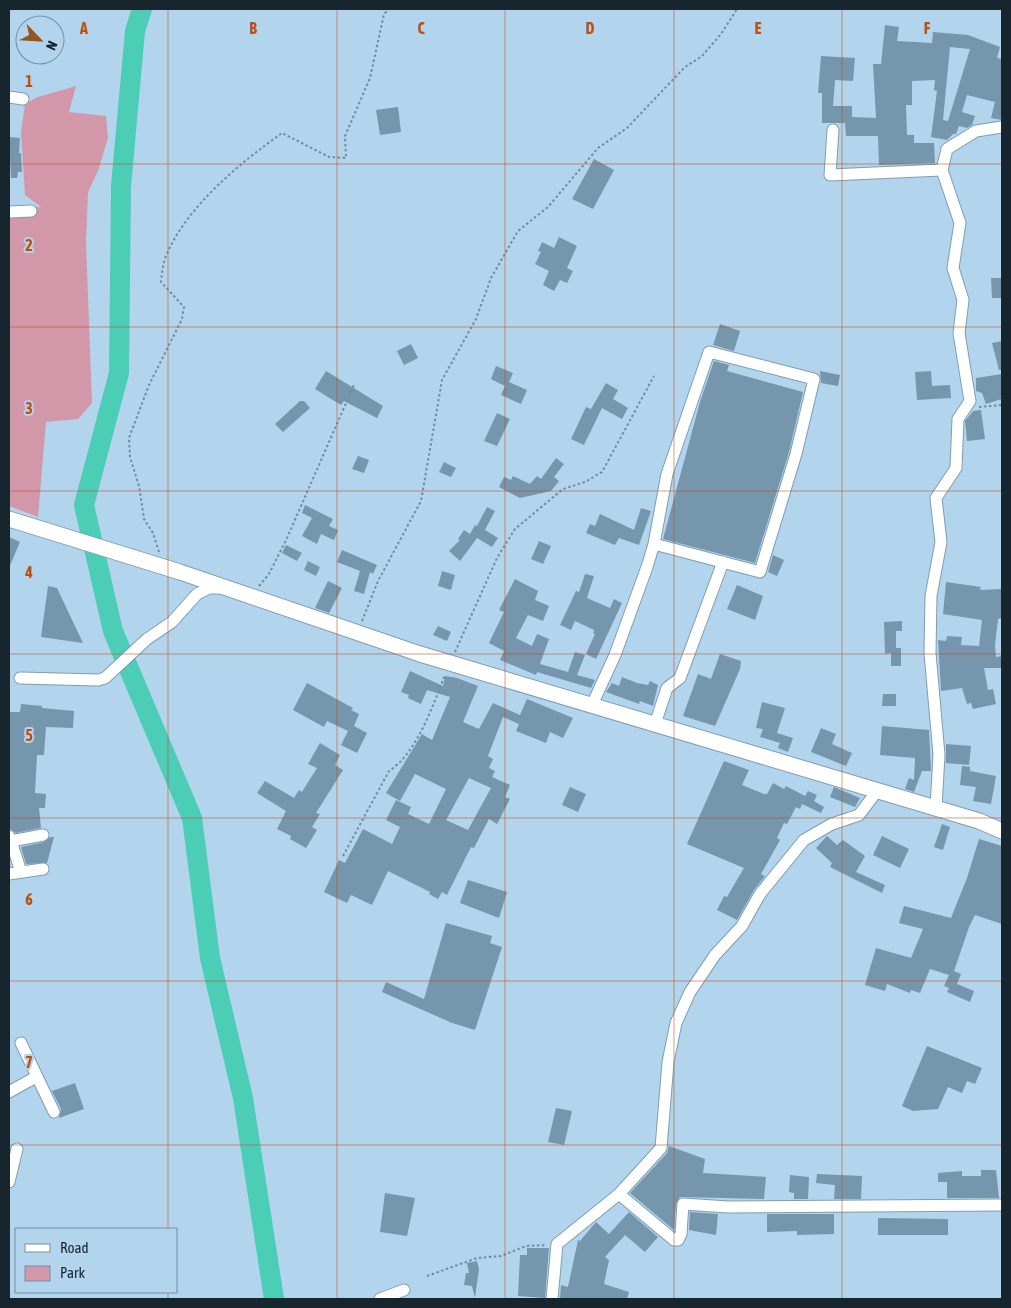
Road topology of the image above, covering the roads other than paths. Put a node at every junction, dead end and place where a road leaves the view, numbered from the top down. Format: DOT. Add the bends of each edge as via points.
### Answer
graph roads {
  1 [pos="9,97"];
  2 [pos="23,99"];
  3 [pos="1002,127"];
  4 [pos="833,130"];
  5 [pos="942,170"];
  6 [pos="31,211"];
  7 [pos="9,212"];
  8 [pos="9,519"];
  9 [pos="654,544"];
  10 [pos="722,562"];
  11 [pos="226,588"];
  12 [pos="20,678"];
  13 [pos="592,705"];
  14 [pos="655,724"];
  15 [pos="877,791"];
  16 [pos="936,808"];
  17 [pos="1002,831"];
  18 [pos="43,835"];
  19 [pos="10,838"];
  20 [pos="43,869"];
  21 [pos="21,872"];
  22 [pos="9,874"];
  23 [pos="21,1043"];
  24 [pos="36,1077"];
  25 [pos="9,1092"];
  26 [pos="54,1112"];
  27 [pos="17,1148"];
  28 [pos="9,1182"];
  29 [pos="619,1194"];
  30 [pos="1002,1205"];
  31 [pos="404,1290"];
  32 [pos="380,1299"];
  33 [pos="552,1299"];
  1 -- 2 [label="street"];
  3 -- 5 [label="street" via="976,131 947,149"];
  4 -- 5 [label="street" via="830,175"];
  5 -- 16 [label="street" via="960,223 953,268 963,300 959,333 970,401 958,419 956,468 936,498 941,542 931,596 930,653 939,755"];
  6 -- 7 [label="street"];
  8 -- 11 [label="main road"];
  9 -- 10 [label="street"];
  9 -- 10 [label="street" via="667,474 709,352 814,379 796,454 760,572"];
  9 -- 13 [label="street" via="615,655"];
  10 -- 14 [label="street" via="680,678 667,688"];
  11 -- 12 [label="street" via="209,588 197,594 172,622 146,639 110,674 98,680"];
  11 -- 13 [label="main road" via="450,663"];
  13 -- 14 [label="main road"];
  14 -- 15 [label="main road"];
  15 -- 16 [label="main road"];
  15 -- 29 [label="street" via="859,815 832,824 804,840 760,894 742,926 714,955 690,992 676,1023 668,1062 661,1148"];
  16 -- 17 [label="main road"];
  18 -- 19 [label="street"];
  19 -- 21 [label="street"];
  20 -- 21 [label="street"];
  21 -- 22 [label="street"];
  23 -- 24 [label="street"];
  24 -- 25 [label="street"];
  24 -- 26 [label="street"];
  27 -- 28 [label="street"];
  29 -- 30 [label="street" via="674,1240 678,1240 681,1234 683,1204 728,1207"];
  29 -- 33 [label="street" via="557,1244"];
  31 -- 32 [label="street"];
}
